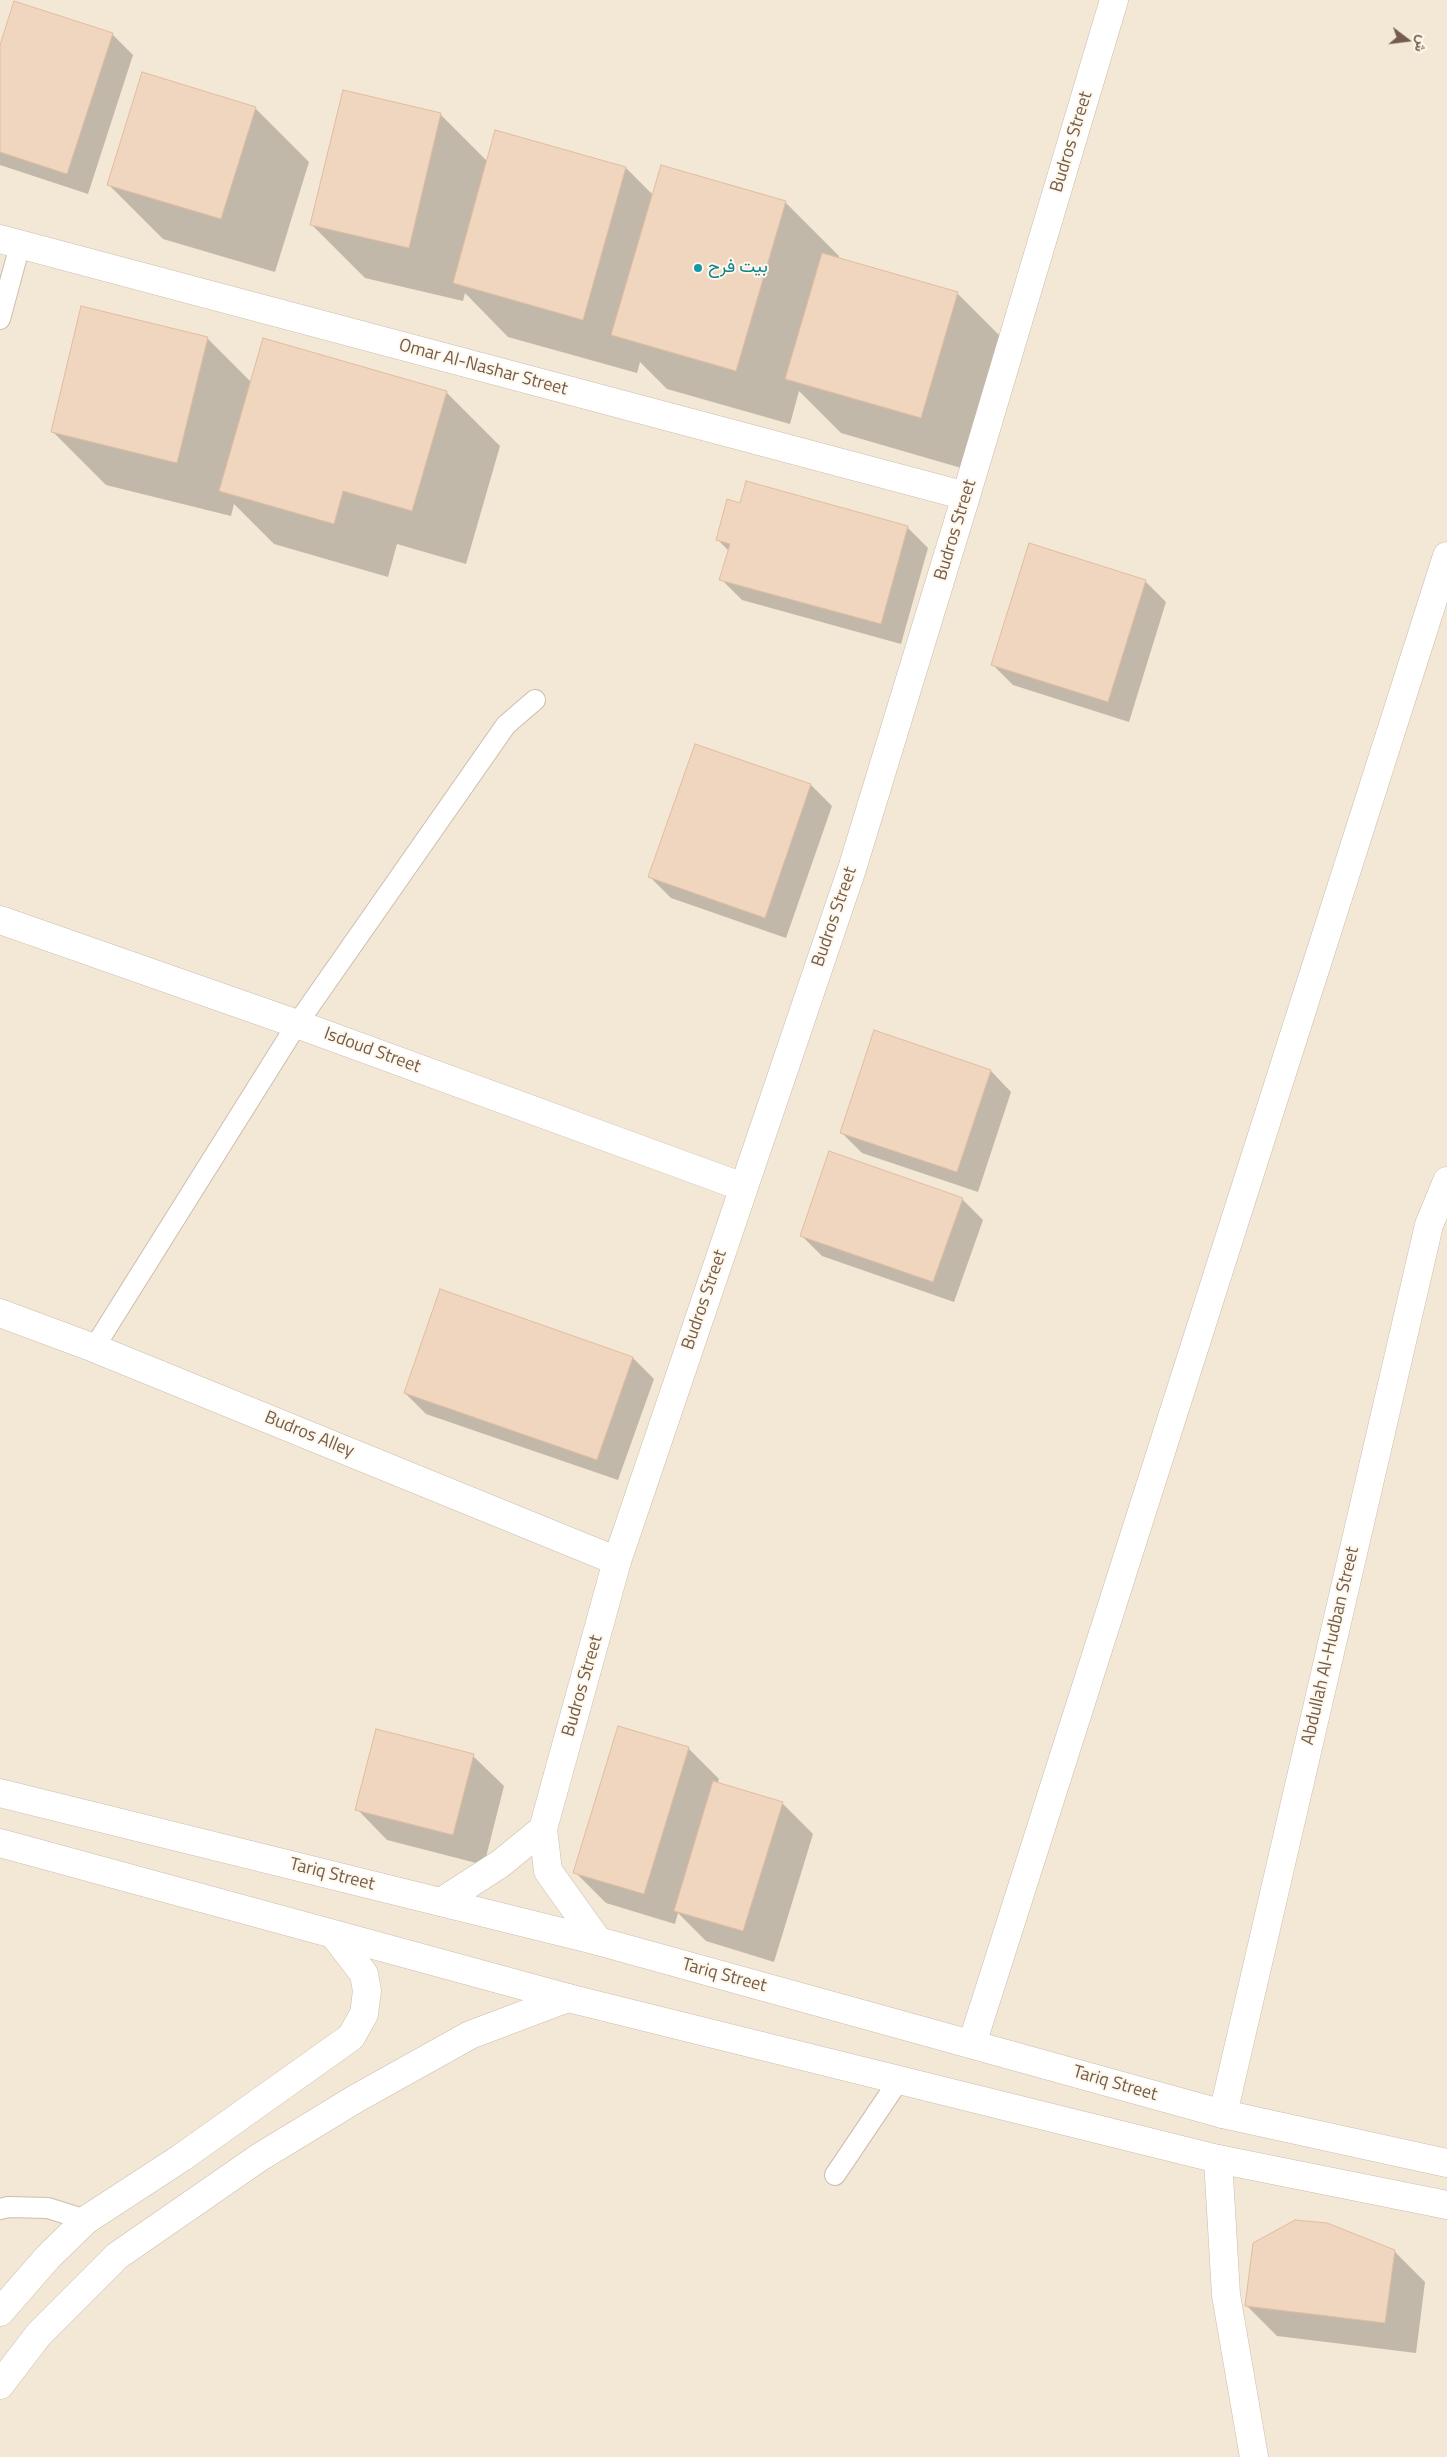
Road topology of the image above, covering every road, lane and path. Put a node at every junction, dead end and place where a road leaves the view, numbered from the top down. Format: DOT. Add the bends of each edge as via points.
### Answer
graph roads {
  1 [pos="1114,0"];
  2 [pos="10,242"];
  3 [pos="0,319"];
  4 [pos="966,496"];
  5 [pos="1447,556"];
  6 [pos="535,700"];
  7 [pos="0,920"];
  8 [pos="297,1024"];
  9 [pos="1447,1181"];
  10 [pos="744,1187"];
  11 [pos="0,1312"];
  12 [pos="94,1348"];
  13 [pos="618,1561"];
  14 [pos="0,1793"];
  15 [pos="543,1829"];
  16 [pos="0,1843"];
  17 [pos="441,1902"];
  18 [pos="334,1935"];
  19 [pos="598,1941"];
  20 [pos="568,1998"];
  21 [pos="972,2044"];
  22 [pos="900,2080"];
  23 [pos="1223,2114"];
  24 [pos="1218,2159"];
  25 [pos="1447,2163"];
  26 [pos="835,2175"];
  27 [pos="1447,2204"];
  28 [pos="0,2209"];
  29 [pos="86,2220"];
  30 [pos="0,2312"];
  31 [pos="0,2385"];
  32 [pos="1254,2457"];
  1 -- 4 [label="street, Budros Street"];
  2 -- 3 [label="lane"];
  2 -- 4 [label="street, Omar Al-Nashar Street"];
  4 -- 10 [label="street, Budros Street" via="852,869"];
  5 -- 21 [label="street"];
  6 -- 8 [label="lane" via="506,725"];
  7 -- 8 [label="street, Isdoud Street"];
  8 -- 10 [label="street, Isdoud Street"];
  8 -- 12 [label="lane"];
  9 -- 23 [label="street, Abdullah Al-Hudban Street" via="1429,1225"];
  10 -- 13 [label="street, Budros Street"];
  11 -- 12 [label="street, Budros Alley"];
  12 -- 13 [label="street, Budros Alley"];
  13 -- 15 [label="street, Budros Street"];
  14 -- 17 [label="street, Tariq Street"];
  15 -- 17 [label="street" via="500,1864"];
  15 -- 19 [label="street, Budros Street" via="548,1871"];
  16 -- 18 [label="street"];
  17 -- 19 [label="street, Tariq Street"];
  18 -- 20 [label="street"];
  18 -- 29 [label="street" via="364,1974 367,1991 364,2014 351,2037 181,2158"];
  19 -- 21 [label="street, Tariq Street"];
  20 -- 22 [label="street"];
  20 -- 31 [label="street" via="470,2035 260,2157 117,2256 39,2334"];
  21 -- 23 [label="street, Tariq Street"];
  22 -- 24 [label="street"];
  22 -- 26 [label="lane"];
  23 -- 25 [label="street, Tariq Street"];
  24 -- 27 [label="street"];
  24 -- 32 [label="street" via="1226,2295"];
  28 -- 29 [label="lane" via="48,2208"];
  29 -- 30 [label="street"];
}
